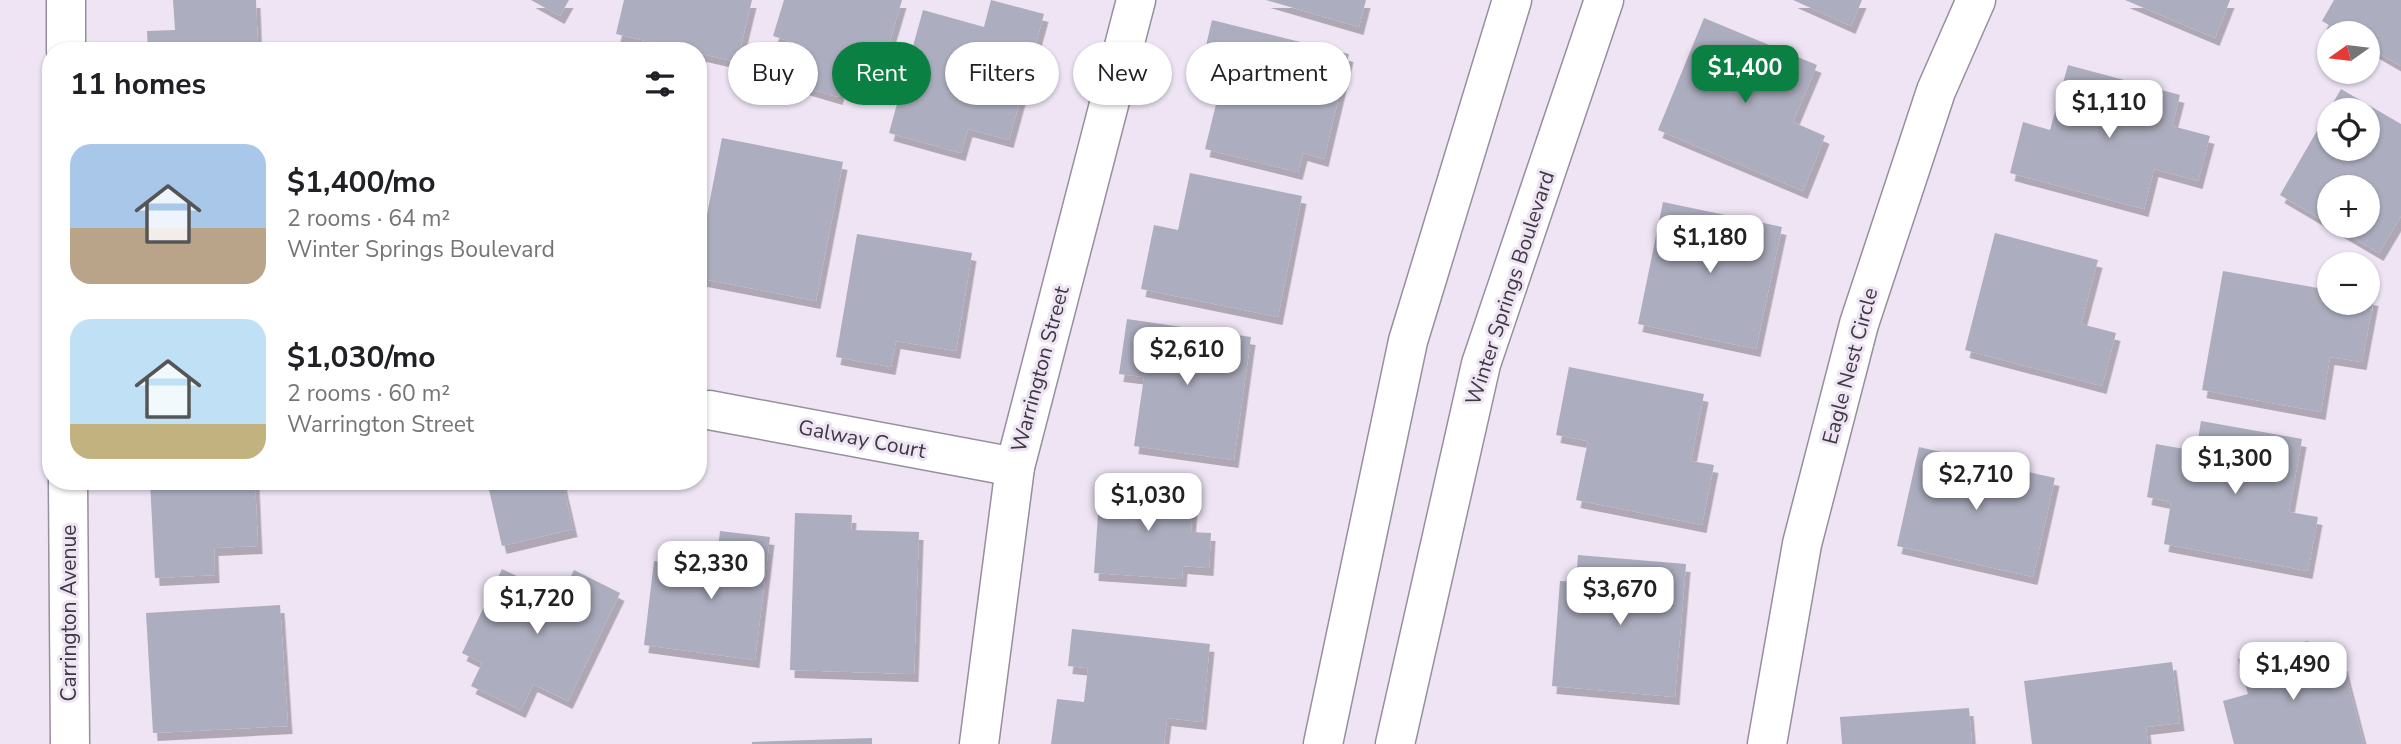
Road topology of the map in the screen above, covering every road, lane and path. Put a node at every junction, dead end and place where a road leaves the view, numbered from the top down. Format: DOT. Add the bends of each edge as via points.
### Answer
graph roads {
  1 [pos="66,0"];
  2 [pos="1136,0"];
  3 [pos="1512,0"];
  4 [pos="1604,0"];
  5 [pos="1976,0"];
  6 [pos="66,42"];
  7 [pos="709,410"];
  8 [pos="1015,467"];
  9 [pos="68,490"];
  10 [pos="70,744"];
  11 [pos="979,744"];
  12 [pos="1323,744"];
  13 [pos="1395,744"];
  14 [pos="1767,744"];
  1 -- 6 [label="street"];
  2 -- 8 [label="street, Warrington Street"];
  3 -- 12 [label="street" via="1408,341"];
  4 -- 13 [label="street, Winter Springs Boulevard" via="1481,365"];
  5 -- 14 [label="street, Eagle Nest Circle" via="1936,91 1859,324 1802,544"];
  7 -- 8 [label="street, Galway Court"];
  8 -- 11 [label="street, Warrington Street"];
  9 -- 10 [label="street, Carrington Avenue"];
}
